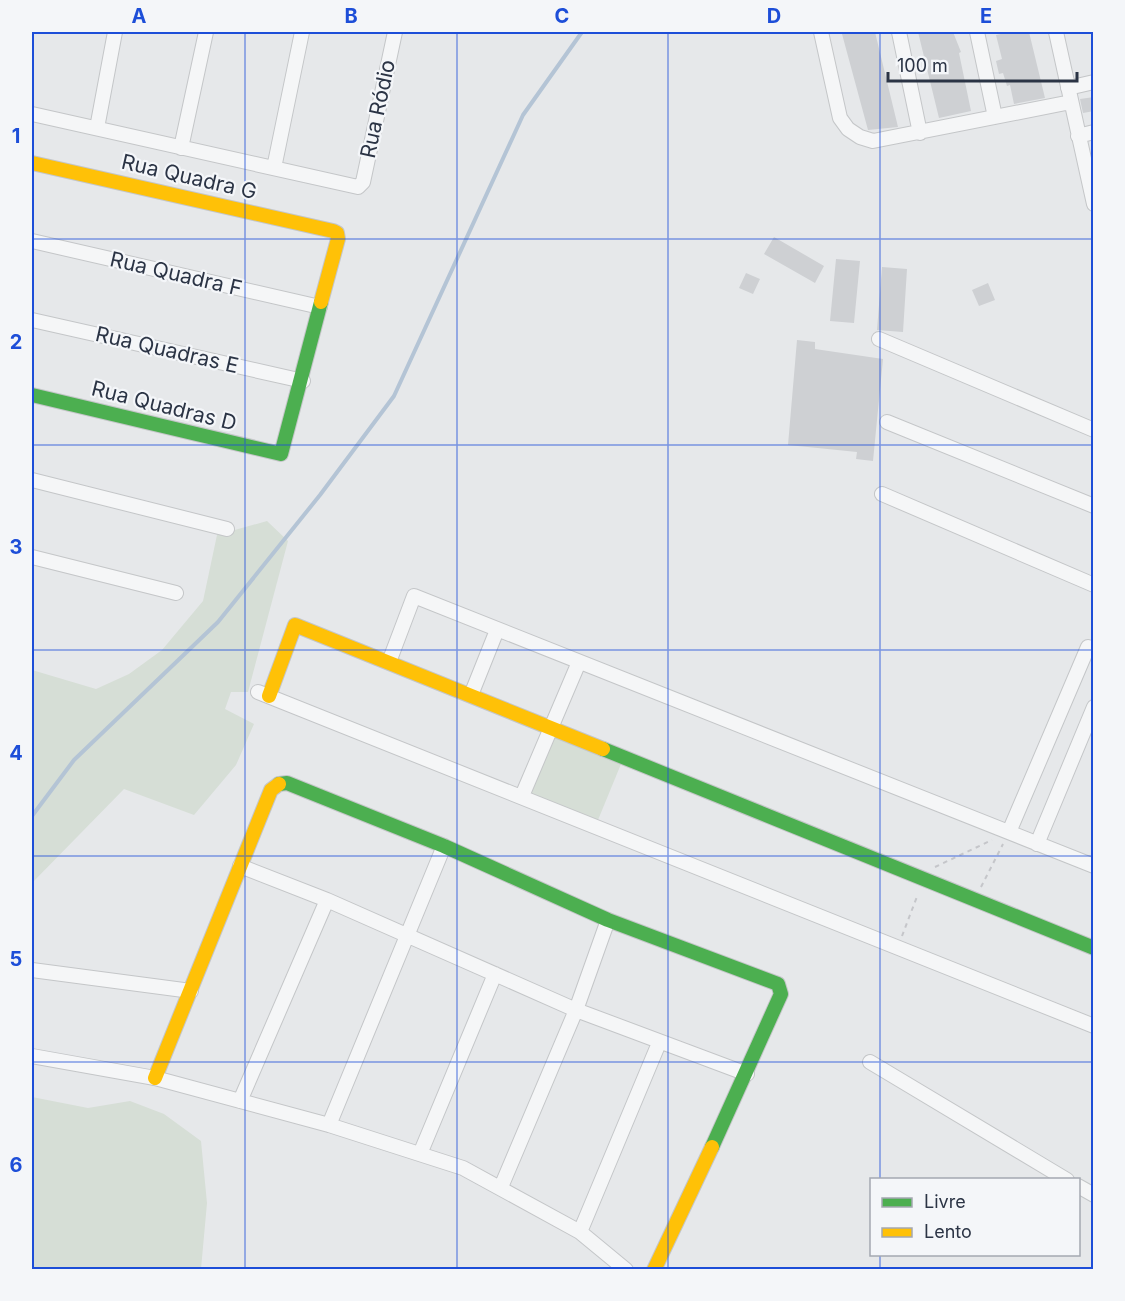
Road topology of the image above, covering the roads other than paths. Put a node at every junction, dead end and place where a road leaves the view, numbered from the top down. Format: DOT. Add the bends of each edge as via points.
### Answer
graph roads {
  1 [pos="115,32"];
  2 [pos="206,32"];
  3 [pos="302,32"];
  4 [pos="395,32"];
  5 [pos="821,32"];
  6 [pos="899,32"];
  7 [pos="977,32"];
  8 [pos="1056,32"];
  9 [pos="1094,82"];
  10 [pos="1070,95"];
  11 [pos="32,114"];
  12 [pos="995,117"];
  13 [pos="97,128"];
  14 [pos="1094,132"];
  15 [pos="920,133"];
  16 [pos="1078,136"];
  17 [pos="181,148"];
  18 [pos="32,163"];
  19 [pos="274,168"];
  20 [pos="1094,204"];
  21 [pos="32,241"];
  22 [pos="320,307"];
  23 [pos="32,320"];
  24 [pos="879,339"];
  25 [pos="303,381"];
  26 [pos="32,395"];
  27 [pos="887,422"];
  28 [pos="1094,430"];
  29 [pos="32,480"];
  30 [pos="882,494"];
  31 [pos="1094,506"];
  32 [pos="227,529"];
  33 [pos="32,557"];
  34 [pos="1094,585"];
  35 [pos="176,593"];
  36 [pos="497,630"];
  37 [pos="1088,647"];
  38 [pos="389,662"];
  39 [pos="579,662"];
  40 [pos="471,694"];
  41 [pos="1094,707"];
  42 [pos="551,727"];
  43 [pos="522,796"];
  44 [pos="1009,832"];
  45 [pos="1037,843"];
  46 [pos="444,846"];
  47 [pos="240,866"];
  48 [pos="1094,866"];
  49 [pos="327,900"];
  50 [pos="608,920"];
  51 [pos="405,936"];
  52 [pos="1094,948"];
  53 [pos="32,970"];
  54 [pos="495,974"];
  55 [pos="191,991"];
  56 [pos="576,1010"];
  57 [pos="1094,1026"];
  58 [pos="659,1042"];
  59 [pos="32,1056"];
  60 [pos="870,1062"];
  61 [pos="747,1074"];
  62 [pos="155,1078"];
  63 [pos="240,1101"];
  64 [pos="330,1125"];
  65 [pos="420,1154"];
  66 [pos="1065,1178"];
  67 [pos="501,1187"];
  68 [pos="1080,1187"];
  69 [pos="1094,1195"];
  70 [pos="580,1232"];
  71 [pos="626,1269"];
  72 [pos="654,1269"];
  1 -- 13 [label="street"];
  2 -- 17 [label="street"];
  3 -- 19 [label="street"];
  4 -- 19 [label="street, Rua Ródio" via="362,186"];
  5 -- 15 [label="street" via="840,118 848,129 873,141"];
  6 -- 15 [label="street"];
  7 -- 12 [label="street"];
  8 -- 10 [label="street"];
  9 -- 10 [label="street"];
  10 -- 12 [label="street"];
  10 -- 16 [label="street"];
  11 -- 13 [label="street"];
  12 -- 15 [label="street"];
  13 -- 17 [label="street"];
  14 -- 16 [label="street"];
  16 -- 20 [label="street"];
  17 -- 19 [label="street"];
  18 -- 22 [label="street, Rua Quadra G" via="337,233"];
  21 -- 22 [label="street, Rua Quadra F"];
  22 -- 25 [label="street"];
  23 -- 25 [label="street, Rua Quadras E"];
  24 -- 28 [label="street"];
  25 -- 26 [label="street, Rua Quadras D" via="284,451 277,455"];
  27 -- 31 [label="street"];
  29 -- 32 [label="street"];
  30 -- 34 [label="street"];
  33 -- 35 [label="street"];
  36 -- 38 [label="street" via="414,596"];
  36 -- 39 [label="street"];
  36 -- 40 [label="street"];
  37 -- 44 [label="street"];
  38 -- 40 [label="street"];
  38 -- 43 [label="street" via="295,625 263,694"];
  39 -- 42 [label="street"];
  39 -- 44 [label="street"];
  40 -- 42 [label="street"];
  41 -- 45 [label="street"];
  42 -- 43 [label="street"];
  42 -- 52 [label="street"];
  43 -- 57 [label="street"];
  44 -- 45 [label="street"];
  45 -- 48 [label="street"];
  46 -- 47 [label="street" via="281,783 271,790"];
  46 -- 50 [label="street"];
  46 -- 51 [label="street"];
  47 -- 49 [label="street"];
  47 -- 55 [label="street"];
  49 -- 51 [label="street"];
  49 -- 63 [label="street"];
  50 -- 56 [label="street"];
  50 -- 61 [label="street" via="778,984 781,994"];
  51 -- 54 [label="street"];
  51 -- 64 [label="street"];
  53 -- 55 [label="street"];
  54 -- 56 [label="street"];
  54 -- 65 [label="street"];
  55 -- 62 [label="street"];
  56 -- 58 [label="street"];
  56 -- 67 [label="street"];
  58 -- 61 [label="street"];
  58 -- 70 [label="street"];
  59 -- 62 [label="street"];
  60 -- 66 [label="street"];
  61 -- 72 [label="street"];
  62 -- 63 [label="street"];
  63 -- 64 [label="street"];
  64 -- 65 [label="street"];
  65 -- 67 [label="street" via="463,1168"];
  67 -- 70 [label="street"];
  68 -- 69 [label="street"];
  70 -- 71 [label="street"];
}
